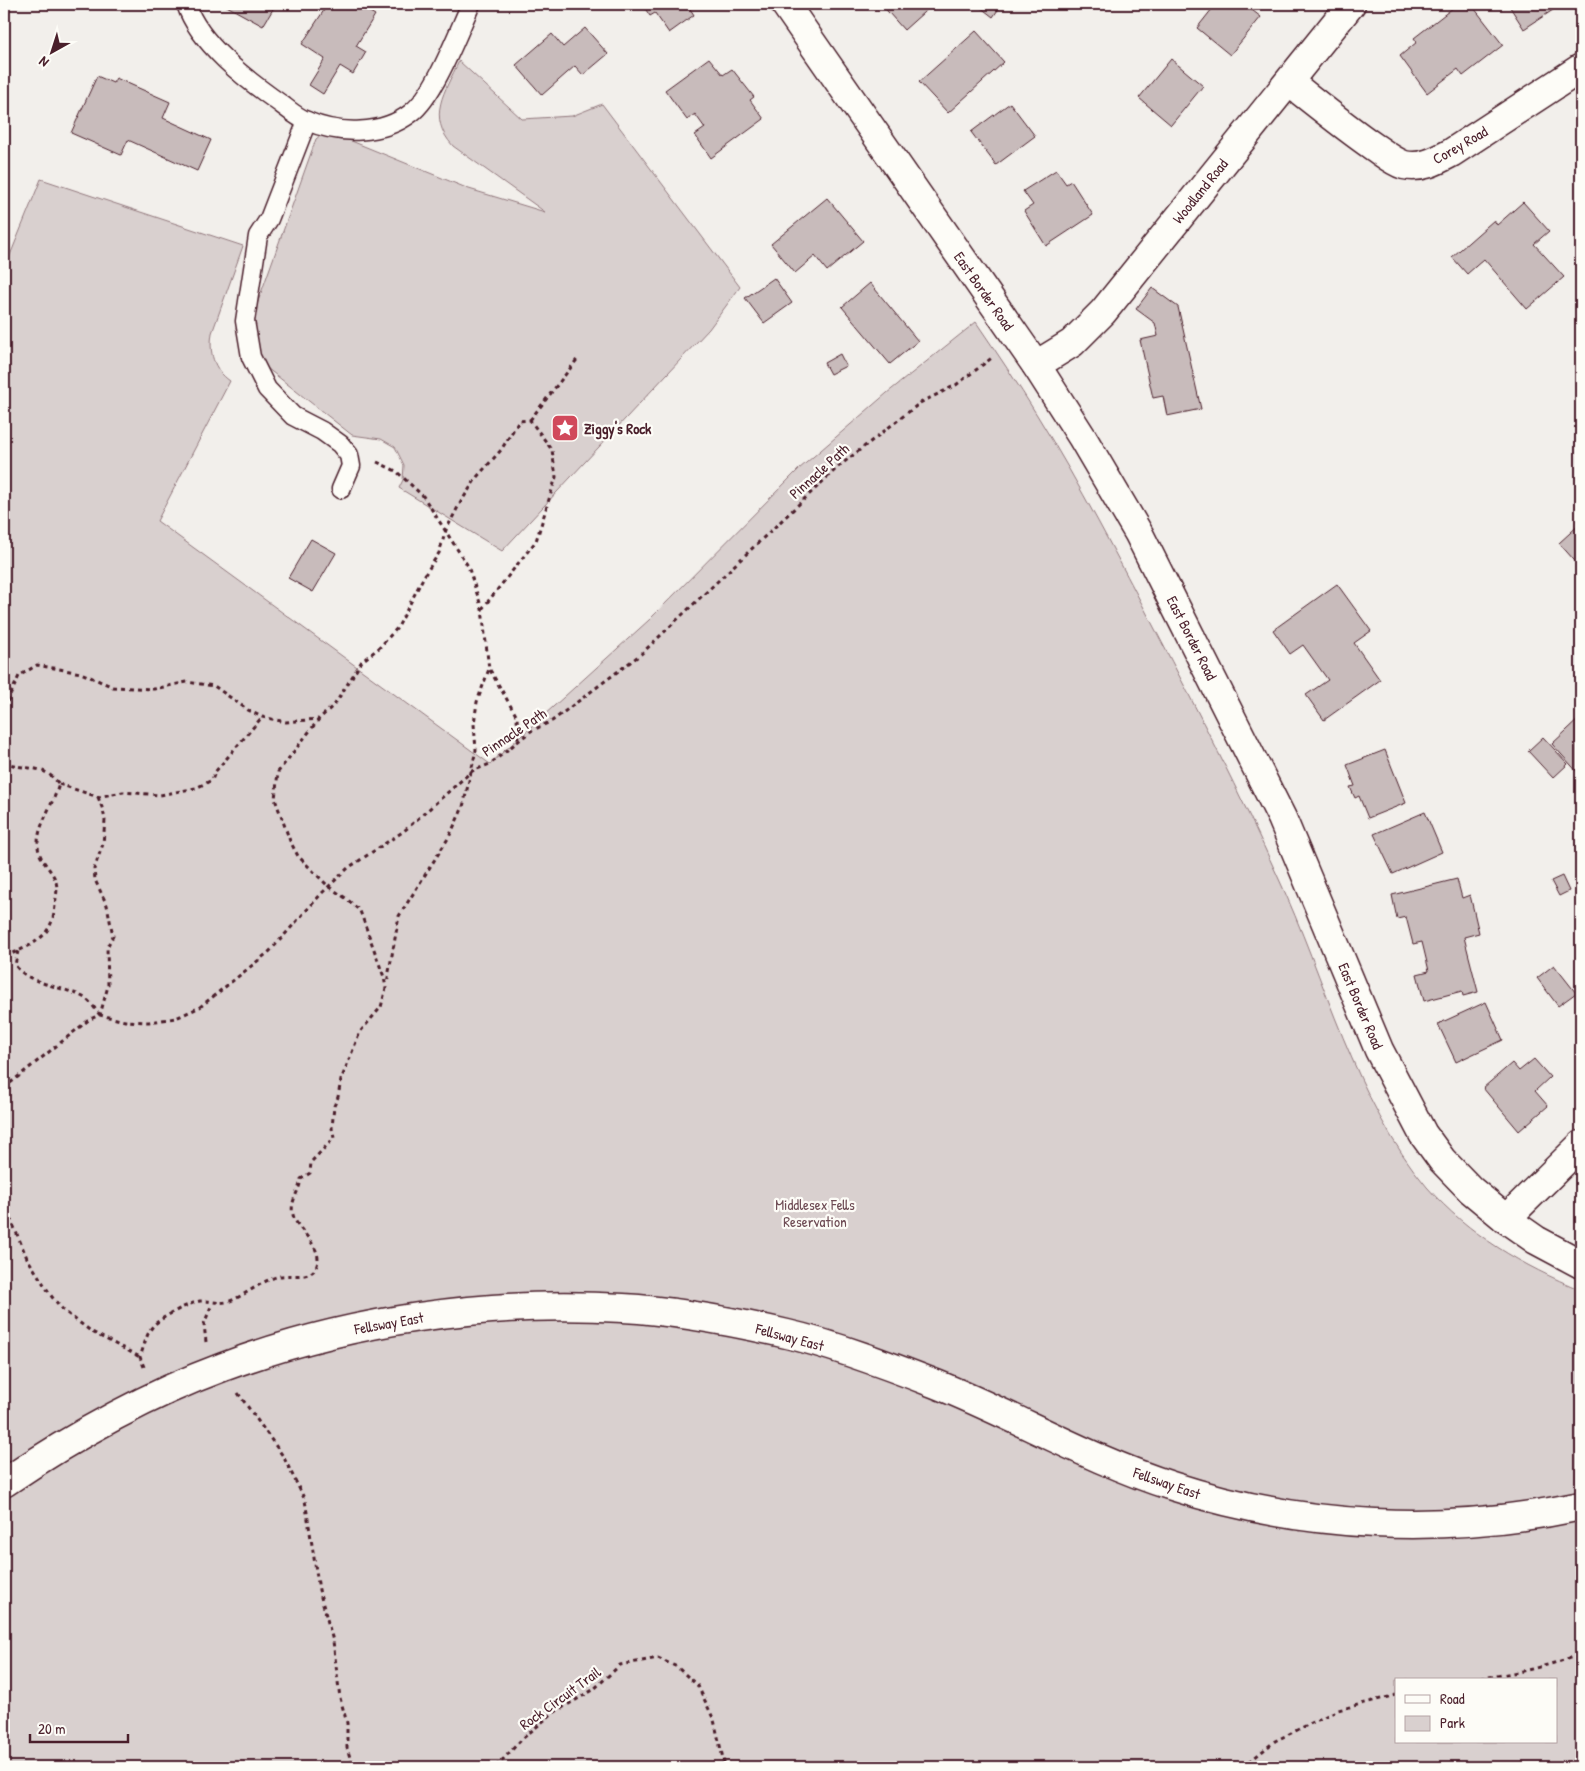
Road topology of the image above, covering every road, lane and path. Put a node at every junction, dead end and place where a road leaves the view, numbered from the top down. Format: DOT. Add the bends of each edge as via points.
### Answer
graph roads {
  1 [pos="186,4"];
  2 [pos="471,4"];
  3 [pos="785,4"];
  4 [pos="1351,4"];
  5 [pos="1581,68"];
  6 [pos="1289,82"];
  7 [pos="306,121"];
  8 [pos="1017,338"];
  9 [pos="580,357"];
  10 [pos="1036,365"];
  11 [pos="530,420"];
  12 [pos="349,455"];
  13 [pos="341,489"];
  14 [pos="446,530"];
  15 [pos="482,609"];
  16 [pos="489,669"];
  17 [pos="4,709"];
  18 [pos="262,717"];
  19 [pos="319,718"];
  20 [pos="518,741"];
  21 [pos="4,761"];
  22 [pos="472,771"];
  23 [pos="59,784"];
  24 [pos="98,796"];
  25 [pos="329,887"];
  26 [pos="18,951"];
  27 [pos="4,957"];
  28 [pos="386,988"];
  29 [pos="100,1015"];
  30 [pos="4,1088"];
  31 [pos="1581,1145"];
  32 [pos="4,1203"];
  33 [pos="1506,1219"];
  34 [pos="1581,1264"];
  35 [pos="212,1304"];
  36 [pos="140,1358"];
  37 [pos="219,1368"];
  38 [pos="167,1391"];
  39 [pos="4,1483"];
  40 [pos="1581,1506"];
  41 [pos="1581,1654"];
  42 [pos="1485,1678"];
  43 [pos="1395,1695"];
  44 [pos="353,1767"];
  45 [pos="496,1767"];
  46 [pos="725,1767"];
  47 [pos="1243,1767"];
  1 -- 7 [label="lane" via="200,28 229,63 255,86"];
  2 -- 7 [label="lane" via="432,86 413,112 396,124 378,130 350,130"];
  3 -- 8 [label="street, East Border Road"];
  4 -- 6 [label="street, Woodland Road"];
  5 -- 6 [label="street, Corey Road" via="1451,153 1421,166 1404,165 1390,157"];
  6 -- 10 [label="street, Woodland Road" via="1103,312 1072,343"];
  7 -- 12 [label="lane" via="269,219 258,236 247,300 247,341 257,374 272,395 293,416 331,438"];
  8 -- 10 [label="street, East Border Road"];
  8 -- 20 [label="path, Pinnacle Path" via="956,385 920,403 838,467 641,654 552,721"];
  9 -- 11 [label="path"];
  10 -- 33 [label="street, East Border Road" via="1139,534 1278,809 1379,1050 1423,1134 1442,1160"];
  11 -- 14 [label="path" via="519,421 501,450 477,477"];
  11 -- 15 [label="path" via="552,450 554,484 536,541"];
  12 -- 13 [label="lane" via="350,470"];
  12 -- 14 [label="path" via="374,461 406,479 423,496"];
  14 -- 15 [label="path" via="468,566"];
  14 -- 19 [label="path" via="439,553 398,627 362,661 335,704"];
  15 -- 16 [label="path"];
  16 -- 20 [label="path" via="517,717"];
  16 -- 22 [label="path" via="475,713 476,750"];
  17 -- 18 [label="path" via="19,676 38,665 81,673 113,687 154,689 187,682 214,686"];
  18 -- 19 [label="path" via="286,722"];
  18 -- 24 [label="path" via="215,772 212,780 196,788 160,795 123,792"];
  19 -- 25 [label="path" via="278,772 275,799 298,856"];
  20 -- 22 [label="path, Pinnacle Path" via="490,764"];
  21 -- 23 [label="path" via="39,768"];
  22 -- 25 [label="path, Pinnacle Path" via="404,831 360,859"];
  22 -- 28 [label="path" via="463,807 449,837 399,916"];
  23 -- 24 [label="path"];
  23 -- 26 [label="path" via="38,836 41,857 56,880 55,915 43,937"];
  24 -- 29 [label="path" via="105,820 103,844 94,869 95,880 107,905 113,936 107,947 108,986"];
  25 -- 28 [label="path" via="360,911 380,962"];
  25 -- 29 [label="path, Pinnacle Path" via="270,951 200,1007 176,1018 150,1022 124,1021"];
  26 -- 27 [label="path"];
  26 -- 29 [label="path" via="15,965 18,970 47,985 82,996"];
  28 -- 35 [label="path" via="381,1007 360,1032 341,1080 334,1106 334,1138 311,1162 310,1172 301,1179 300,1191 294,1196 291,1206 295,1220 315,1249 318,1263 314,1271 306,1275 266,1279 255,1289"];
  29 -- 30 [label="path" via="75,1029"];
  31 -- 33 [label="street"];
  32 -- 36 [label="path" via="27,1258 58,1304 92,1332"];
  33 -- 34 [label="street, East Border Road" via="1536,1240"];
  35 -- 36 [label="path" via="202,1300 154,1324"];
  35 -- 37 [label="path" via="204,1324 204,1334 208,1351"];
  36 -- 38 [label="path" via="146,1371"];
  37 -- 38 [label="street, Fellsway East"];
  37 -- 40 [label="street, Fellsway East" via="357,1328 425,1316 507,1309 624,1308 791,1335 937,1385 1076,1448 1170,1486 1276,1513 1334,1522 1441,1525 1494,1521"];
  37 -- 44 [label="path" via="283,1456 305,1500 319,1590 333,1641 340,1698 348,1723 347,1748"];
  38 -- 39 [label="street, Fellsway East" via="86,1432"];
  41 -- 42 [label="path" via="1549,1666"];
  43 -- 47 [label="path" via="1338,1710 1275,1741"];
  45 -- 46 [label="path, Rock Circuit Trail" via="553,1713 594,1690 620,1665 658,1658 677,1667 698,1686 714,1720"];
}
